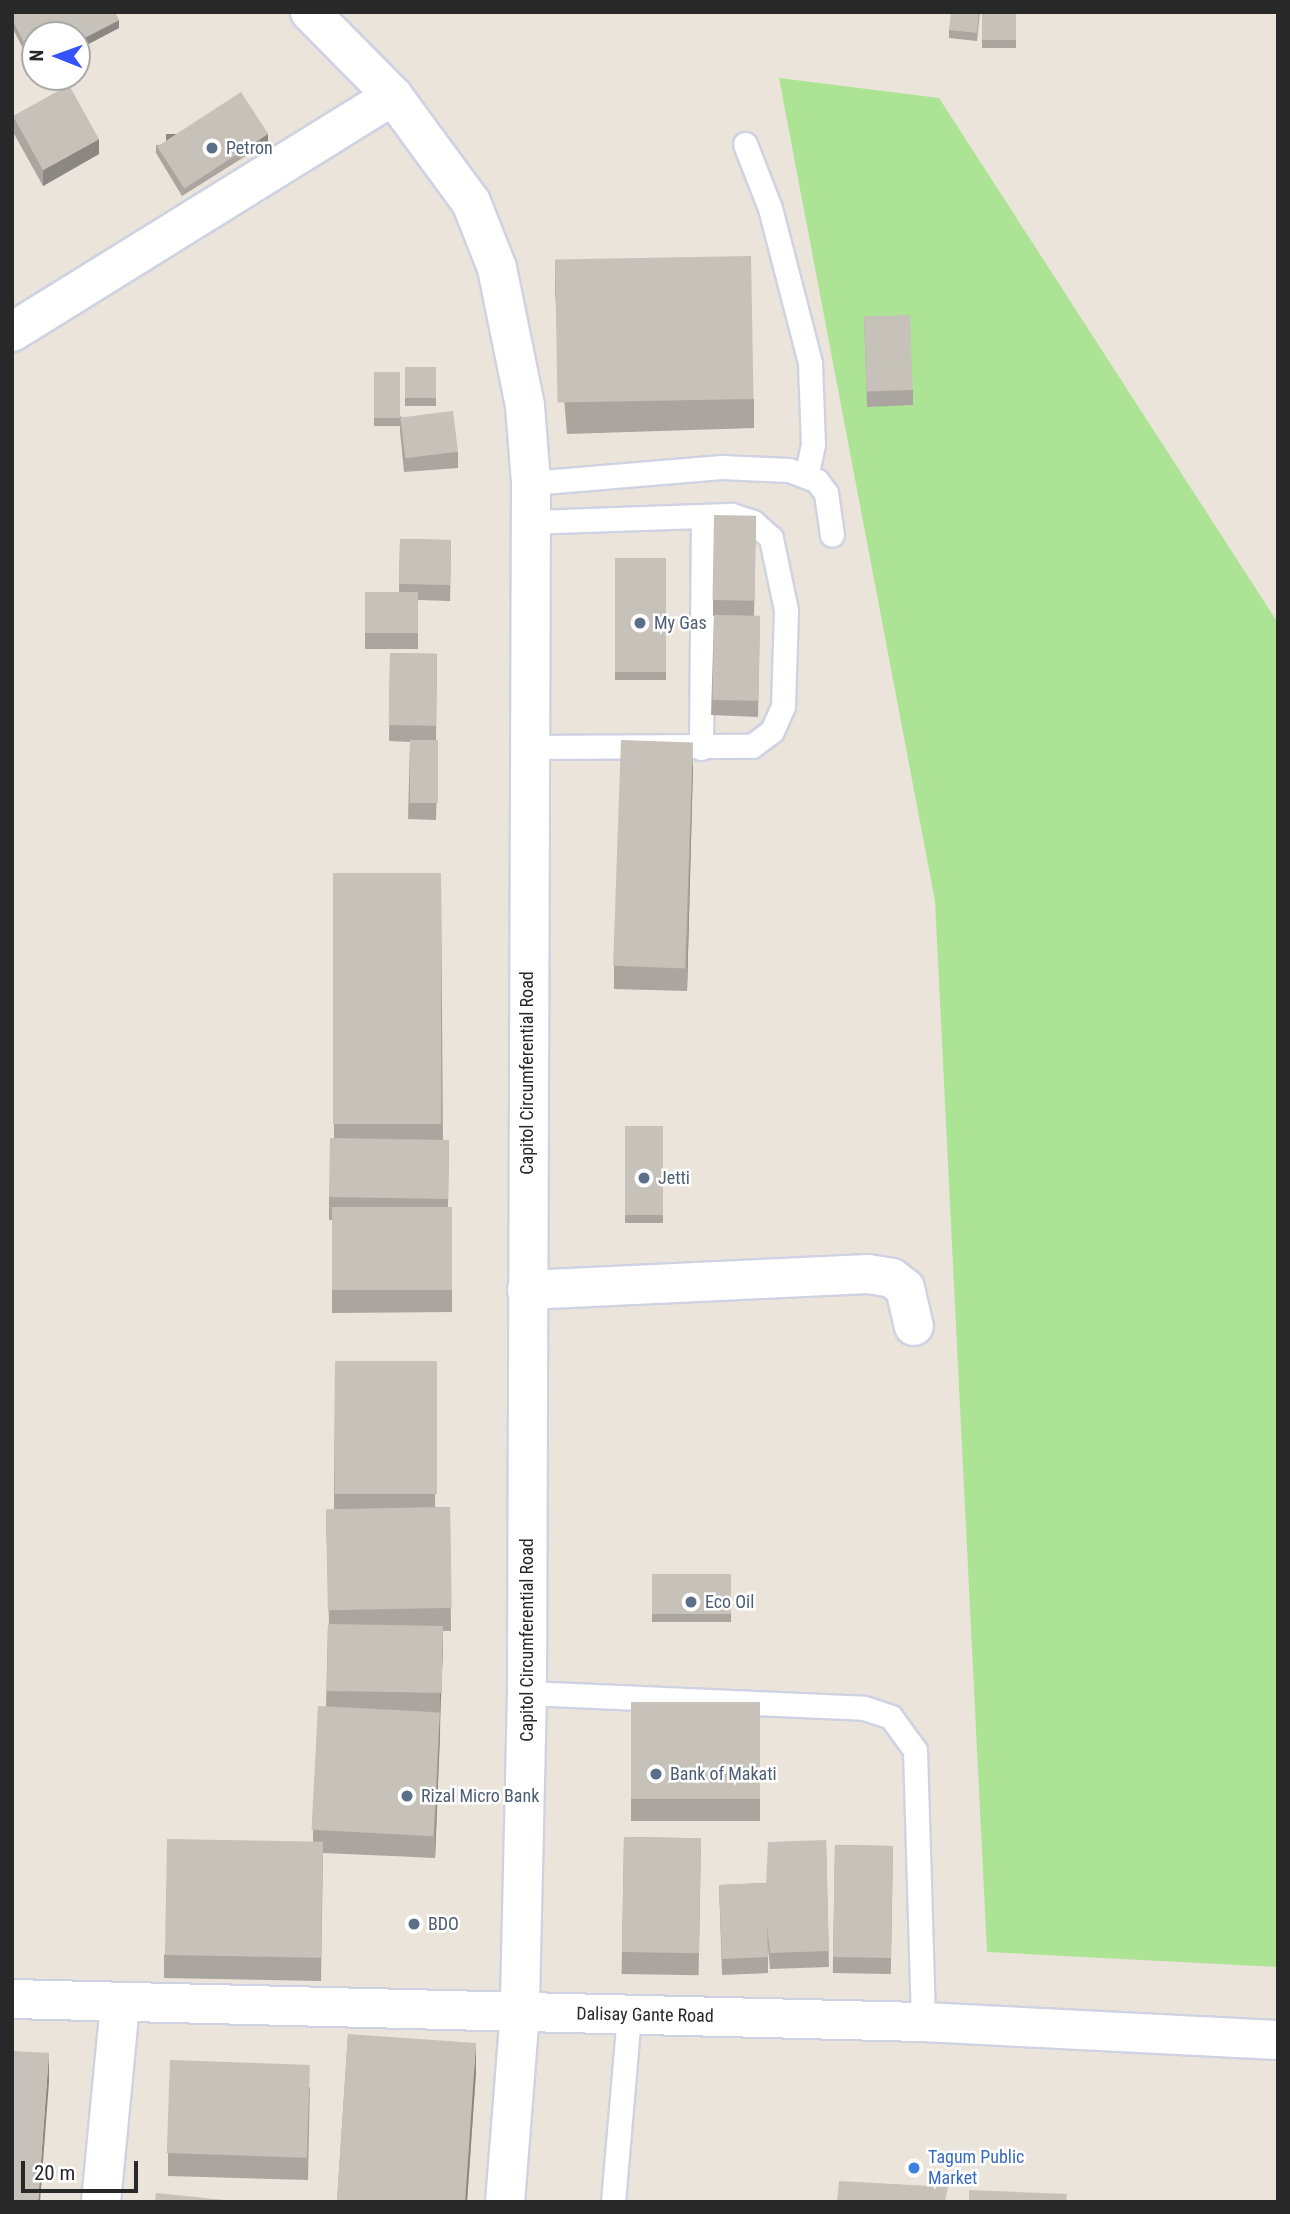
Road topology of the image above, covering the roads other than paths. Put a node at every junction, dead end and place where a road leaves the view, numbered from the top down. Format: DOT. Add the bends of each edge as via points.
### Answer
graph roads {
  1 [pos="310,12"];
  2 [pos="393,96"];
  3 [pos="745,144"];
  4 [pos="12,332"];
  5 [pos="806,476"];
  6 [pos="531,483"];
  7 [pos="703,516"];
  8 [pos="531,522"];
  9 [pos="832,535"];
  10 [pos="528,747"];
  11 [pos="701,748"];
  12 [pos="527,1290"];
  13 [pos="914,1326"];
  14 [pos="527,1693"];
  15 [pos="12,2000"];
  16 [pos="120,2003"];
  17 [pos="520,2012"];
  18 [pos="629,2015"];
  19 [pos="923,2022"];
  20 [pos="1278,2040"];
  21 [pos="102,2202"];
  22 [pos="505,2202"];
  23 [pos="613,2202"];
  1 -- 2 [label="main road, Capitol Circumferential Road"];
  2 -- 4 [label="main road"];
  2 -- 6 [label="main road, Capitol Circumferential Road" via="471,202 497,268 517,342"];
  3 -- 5 [label="lane" via="770,208 810,363 813,443"];
  5 -- 6 [label="lane" via="758,466"];
  5 -- 9 [label="lane" via="825,493"];
  6 -- 8 [label="main road, Capitol Circumferential Road"];
  7 -- 8 [label="lane"];
  7 -- 11 [label="lane"];
  7 -- 11 [label="lane" via="754,522 771,538 786,610 782,706 772,731 752,746"];
  8 -- 10 [label="main road, Capitol Circumferential Road"];
  10 -- 11 [label="lane"];
  10 -- 12 [label="main road, Capitol Circumferential Road"];
  12 -- 13 [label="main road" via="868,1274 892,1278 905,1288"];
  12 -- 14 [label="main road, Capitol Circumferential Road"];
  14 -- 17 [label="main road, Capitol Circumferential Road"];
  14 -- 19 [label="lane" via="864,1708 891,1717 915,1750"];
  15 -- 16 [label="main road, Dalisay Gante Road"];
  16 -- 17 [label="main road, Dalisay Gante Road"];
  16 -- 21 [label="main road"];
  17 -- 18 [label="main road, Dalisay Gante Road"];
  17 -- 22 [label="main road, Capitol Circumferential Road"];
  18 -- 19 [label="main road, Dalisay Gante Road"];
  18 -- 23 [label="lane"];
  19 -- 20 [label="main road, Dalisay Gante Road"];
}
